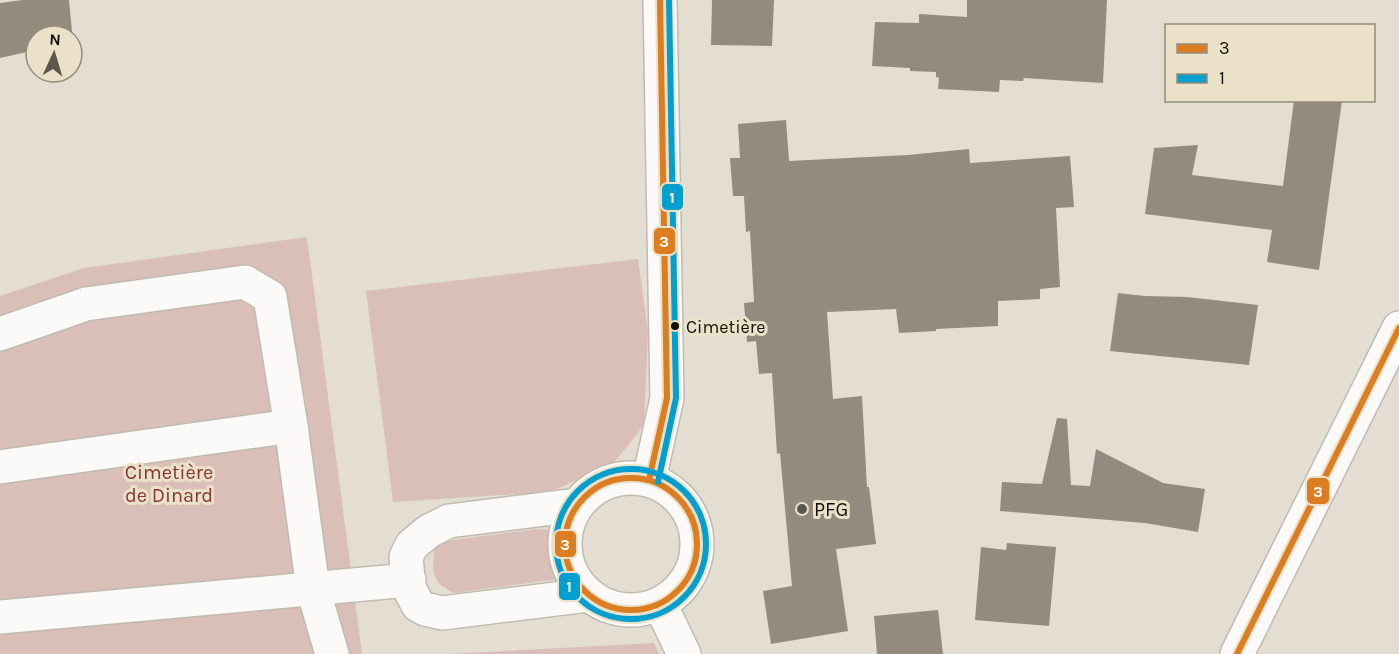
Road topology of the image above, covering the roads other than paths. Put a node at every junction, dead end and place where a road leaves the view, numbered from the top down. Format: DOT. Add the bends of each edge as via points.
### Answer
graph roads {
  1 [pos="660,0"];
  2 [pos="1399,328"];
  3 [pos="0,334"];
  4 [pos="291,426"];
  5 [pos="0,467"];
  6 [pos="649,480"];
  7 [pos="577,505"];
  8 [pos="409,580"];
  9 [pos="313,589"];
  10 [pos="588,595"];
  11 [pos="660,604"];
  12 [pos="0,616"];
  13 [pos="332,654"];
  14 [pos="684,654"];
  15 [pos="1237,654"];
  1 -- 6 [label="main road" via="667,398"];
  2 -- 15 [label="main road"];
  3 -- 4 [label="main road" via="86,304 245,282 270,297"];
  4 -- 5 [label="main road"];
  4 -- 9 [label="main road"];
  6 -- 7 [label="main road" via="626,478 603,483"];
  6 -- 11 [label="main road" via="679,498 692,517 698,539 692,571 680,590"];
  7 -- 8 [label="main road" via="449,521 412,545 406,557"];
  7 -- 10 [label="main road" via="565,533 565,556 573,578"];
  8 -- 9 [label="main road"];
  8 -- 10 [label="main road" via="418,605 442,613"];
  9 -- 12 [label="main road"];
  9 -- 13 [label="main road"];
  10 -- 11 [label="main road" via="608,607 631,611"];
  11 -- 14 [label="main road"];
}
